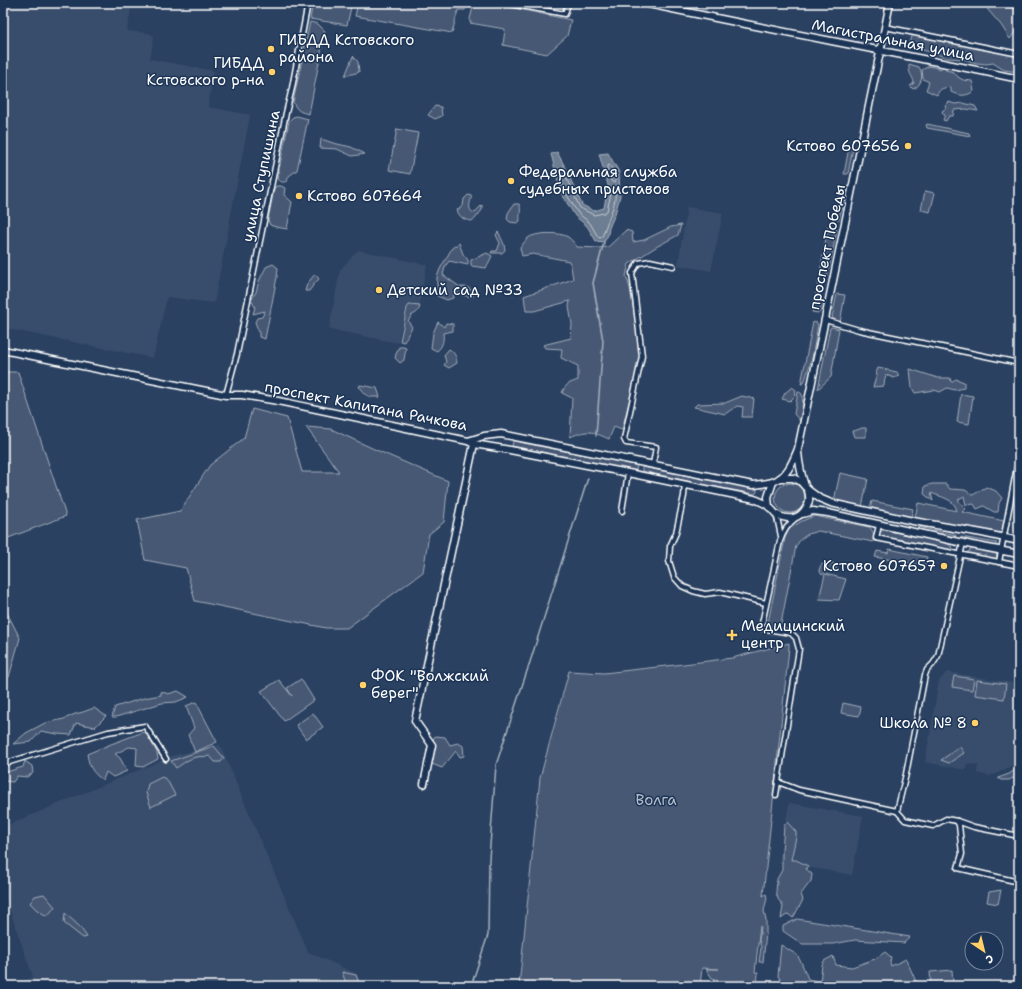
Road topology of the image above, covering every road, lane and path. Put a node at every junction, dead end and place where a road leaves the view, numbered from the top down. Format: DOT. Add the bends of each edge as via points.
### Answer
graph roads {
  1 [pos="308,3"];
  2 [pos="506,3"];
  3 [pos="568,3"];
  4 [pos="644,3"];
  5 [pos="890,3"];
  6 [pos="512,4"];
  7 [pos="885,27"];
  8 [pos="881,50"];
  9 [pos="1019,54"];
  10 [pos="1019,79"];
  11 [pos="673,266"];
  12 [pos="825,320"];
  13 [pos="3,350"];
  14 [pos="1019,363"];
  15 [pos="226,395"];
  16 [pos="500,434"];
  17 [pos="471,442"];
  18 [pos="499,448"];
  19 [pos="798,449"];
  20 [pos="1019,456"];
  21 [pos="653,464"];
  22 [pos="628,473"];
  23 [pos="780,478"];
  24 [pos="773,482"];
  25 [pos="685,484"];
  26 [pos="807,489"];
  27 [pos="831,503"];
  28 [pos="769,507"];
  29 [pos="622,511"];
  30 [pos="775,513"];
  31 [pos="828,513"];
  32 [pos="799,516"];
  33 [pos="879,524"];
  34 [pos="781,536"];
  35 [pos="1004,537"];
  36 [pos="1019,541"];
  37 [pos="963,543"];
  38 [pos="1001,550"];
  39 [pos="1019,554"];
  40 [pos="960,555"];
  41 [pos="999,562"];
  42 [pos="1019,566"];
  43 [pos="766,603"];
  44 [pos="166,759"];
  45 [pos="3,764"];
  46 [pos="778,782"];
  47 [pos="424,784"];
  48 [pos="776,795"];
  49 [pos="897,811"];
  50 [pos="958,822"];
  51 [pos="1019,836"];
  52 [pos="1019,882"];
  1 -- 15 [label="street, улица Ступишина" via="237,354"];
  2 -- 6 [label="street"];
  3 -- 6 [label="street" via="565,14"];
  4 -- 8 [label="street, Магистральная улица"];
  5 -- 7 [label="street, проспект Победы"];
  7 -- 8 [label="street, проспект Победы"];
  7 -- 9 [label="street, Магистральная улица"];
  8 -- 10 [label="street, Магистральная улица"];
  8 -- 12 [label="street, проспект Победы"];
  11 -- 21 [label="street" via="650,261 638,263 632,273 642,356 624,439 626,443 656,447"];
  12 -- 14 [label="street" via="860,330"];
  12 -- 19 [label="street, проспект Победы"];
  13 -- 15 [label="street, проспект Капитана Рачкова"];
  15 -- 17 [label="street, проспект Капитана Рачкова" via="278,401"];
  16 -- 17 [label="street, проспект Капитана Рачкова" via="484,436"];
  16 -- 18 [label="street"];
  16 -- 21 [label="street, проспект Капитана Рачкова"];
  17 -- 18 [label="street"];
  17 -- 47 [label="street" via="416,721 432,745"];
  18 -- 22 [label="street"];
  19 -- 23 [label="street" via="793,462"];
  19 -- 26 [label="street" via="801,474"];
  20 -- 35 [label="street"];
  21 -- 24 [label="street, проспект Капитана Рачкова" via="753,485"];
  22 -- 25 [label="street"];
  22 -- 29 [label="street"];
  23 -- 24 [label="street"];
  23 -- 26 [label="street" via="793,478"];
  24 -- 28 [label="street" via="768,498"];
  25 -- 28 [label="street" via="755,499"];
  25 -- 43 [label="street" via="668,561 674,577 682,586 693,591 705,594 720,592"];
  26 -- 27 [label="street"];
  26 -- 32 [label="street" via="809,502"];
  27 -- 31 [label="street"];
  27 -- 35 [label="street"];
  28 -- 30 [label="street"];
  30 -- 32 [label="street" via="788,518"];
  30 -- 34 [label="street"];
  31 -- 32 [label="street" via="813,511"];
  31 -- 33 [label="street"];
  32 -- 34 [label="street"];
  33 -- 37 [label="street"];
  33 -- 40 [label="street" via="876,538"];
  34 -- 43 [label="street"];
  35 -- 36 [label="street"];
  35 -- 38 [label="street"];
  37 -- 38 [label="street"];
  37 -- 40 [label="street"];
  38 -- 39 [label="street"];
  38 -- 41 [label="street"];
  40 -- 41 [label="street"];
  40 -- 49 [label="street" via="938,656 925,675"];
  41 -- 42 [label="street"];
  43 -- 46 [label="street" via="761,628 791,633 796,638 799,649"];
  44 -- 45 [label="street" via="145,726 108,732"];
  46 -- 48 [label="street"];
  46 -- 49 [label="street" via="799,790"];
  49 -- 50 [label="street" via="905,820 933,826 946,819"];
  50 -- 51 [label="street"];
  50 -- 52 [label="street" via="962,854 958,868"];
}
